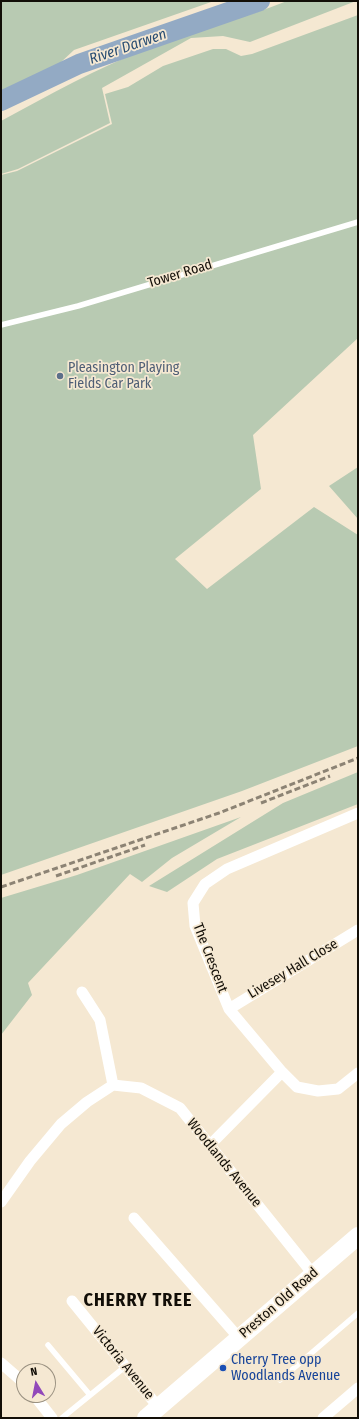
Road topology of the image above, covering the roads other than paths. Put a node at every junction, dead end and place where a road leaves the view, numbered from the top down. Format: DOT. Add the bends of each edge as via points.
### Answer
graph roads {
  1 [pos="358,222"];
  2 [pos="1,325"];
  3 [pos="358,813"];
  4 [pos="358,930"];
  5 [pos="82,992"];
  6 [pos="229,1009"];
  7 [pos="282,1072"];
  8 [pos="358,1073"];
  9 [pos="113,1085"];
  10 [pos="210,1145"];
  11 [pos="1,1202"];
  12 [pos="134,1218"];
  13 [pos="358,1236"];
  14 [pos="313,1274"];
  15 [pos="72,1301"];
  16 [pos="358,1313"];
  17 [pos="239,1338"];
  18 [pos="48,1345"];
  19 [pos="1,1363"];
  20 [pos="126,1366"];
  21 [pos="16,1376"];
  22 [pos="280,1380"];
  23 [pos="358,1388"];
  24 [pos="90,1395"];
  25 [pos="40,1403"];
  26 [pos="153,1413"];
  27 [pos="52,1418"];
  28 [pos="62,1418"];
  29 [pos="322,1418"];
  1 -- 2 [label="lane, Tower Road" via="78,306"];
  3 -- 6 [label="street, The Crescent" via="227,868 205,884 194,903 195,926"];
  4 -- 6 [label="street, Livesey Hall Close"];
  5 -- 9 [label="street" via="100,1020"];
  6 -- 7 [label="street, The Crescent"];
  7 -- 8 [label="street, The Crescent" via="297,1087 318,1091 338,1089"];
  7 -- 10 [label="street"];
  9 -- 10 [label="street, Woodlands Avenue" via="141,1088 180,1108"];
  9 -- 11 [label="street" via="86,1102 61,1124 30,1161"];
  10 -- 14 [label="street, Woodlands Avenue"];
  12 -- 17 [label="street"];
  13 -- 14 [label="main road, Preston Old Road"];
  14 -- 17 [label="main road, Preston Old Road"];
  15 -- 20 [label="street, Victoria Avenue"];
  16 -- 22 [label="lane"];
  17 -- 26 [label="main road, Preston Old Road"];
  18 -- 24 [label="lane"];
  19 -- 21 [label="street"];
  20 -- 24 [label="lane"];
  20 -- 26 [label="street, Victoria Avenue"];
  23 -- 29 [label="street"];
  24 -- 28 [label="lane"];
  25 -- 27 [label="street"];
}
